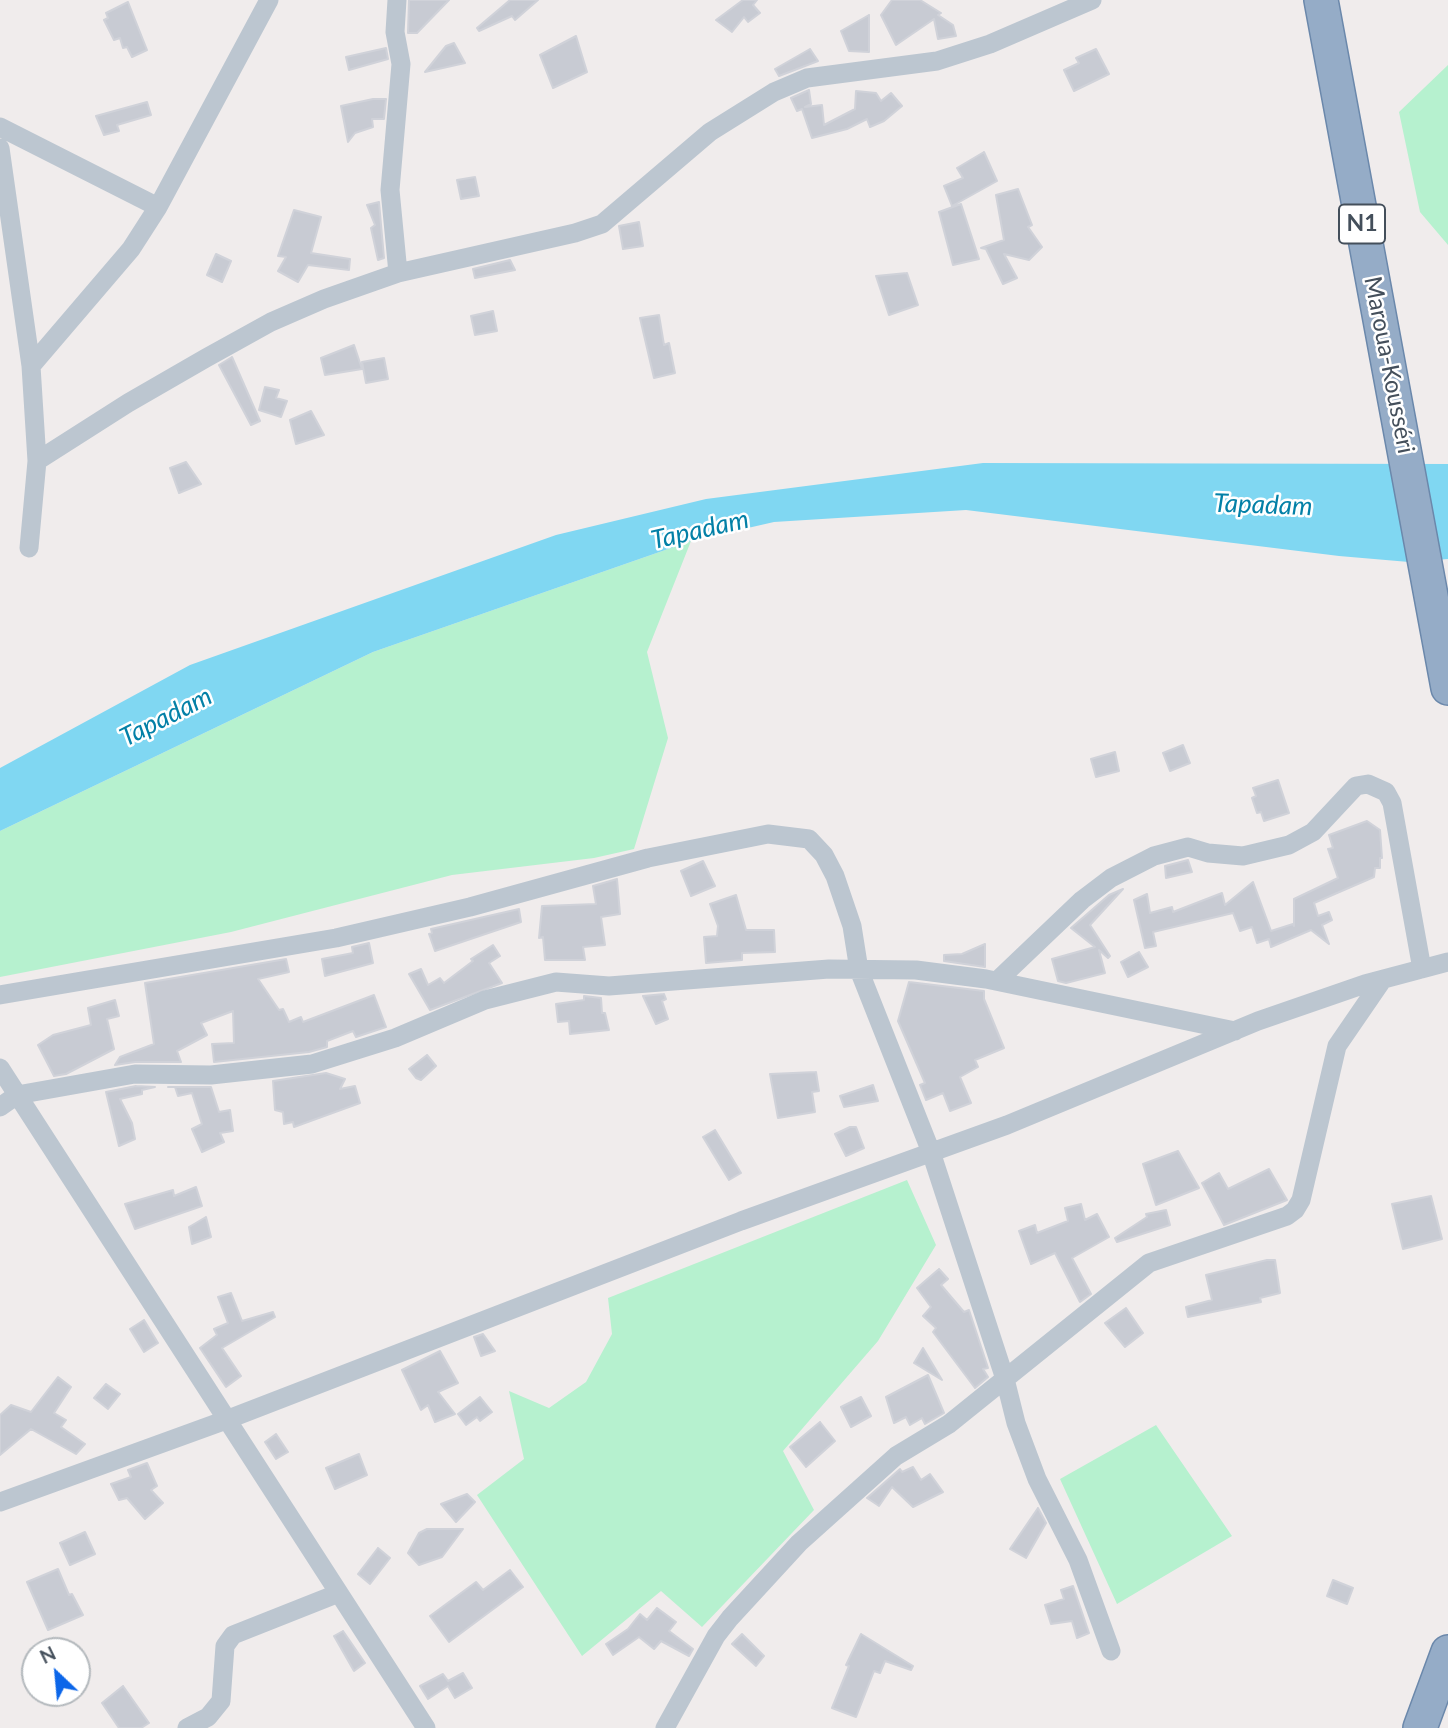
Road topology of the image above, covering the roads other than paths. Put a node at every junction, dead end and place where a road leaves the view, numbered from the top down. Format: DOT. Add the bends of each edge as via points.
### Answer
graph roads {
  1 [pos="270,0"];
  2 [pos="397,0"];
  3 [pos="1092,0"];
  4 [pos="1321,0"];
  5 [pos="0,127"];
  6 [pos="0,148"];
  7 [pos="158,207"];
  8 [pos="398,273"];
  9 [pos="31,366"];
  10 [pos="37,461"];
  11 [pos="29,548"];
  12 [pos="1443,632"];
  13 [pos="1448,688"];
  14 [pos="1448,962"];
  15 [pos="1422,969"];
  16 [pos="859,970"];
  17 [pos="1383,979"];
  18 [pos="997,981"];
  19 [pos="0,995"];
  20 [pos="1235,1031"];
  21 [pos="0,1068"];
  22 [pos="16,1095"];
  23 [pos="0,1107"];
  24 [pos="931,1152"];
  25 [pos="1005,1379"];
  26 [pos="226,1420"];
  27 [pos="0,1502"];
  28 [pos="339,1592"];
  29 [pos="1111,1651"];
  30 [pos="1448,1652"];
  31 [pos="187,1728"];
  32 [pos="426,1728"];
  33 [pos="665,1728"];
  34 [pos="1420,1728"];
  1 -- 7 [label="street"];
  2 -- 8 [label="street" via="395,32 401,64 390,190"];
  3 -- 8 [label="street" via="990,44 937,61 807,78 774,92 710,132 602,223"];
  4 -- 12 [label="highway, Maroua-Kousséri / N1" via="1429,580"];
  5 -- 7 [label="street"];
  6 -- 9 [label="street"];
  7 -- 9 [label="street" via="131,249"];
  8 -- 10 [label="street" via="271,322 128,402"];
  9 -- 10 [label="street"];
  10 -- 11 [label="street"];
  12 -- 13 [label="highway, Maroua-Kousséri"];
  14 -- 15 [label="street"];
  15 -- 17 [label="street"];
  15 -- 18 [label="street" via="1391,803 1386,792 1368,784 1356,786 1313,832 1289,845 1243,856 1188,847 1154,856 1111,878"];
  16 -- 18 [label="street" via="916,970"];
  16 -- 19 [label="street" via="852,926 824,855 809,839 768,834 648,858 336,938"];
  16 -- 22 [label="street" via="609,986 556,982 485,1000 395,1038 312,1065 211,1075 135,1074"];
  16 -- 24 [label="street"];
  17 -- 20 [label="street"];
  17 -- 25 [label="street" via="1337,1046 1295,1210 1149,1263"];
  18 -- 20 [label="street"];
  20 -- 24 [label="street"];
  21 -- 22 [label="street"];
  22 -- 23 [label="street"];
  22 -- 26 [label="street"];
  24 -- 25 [label="street"];
  24 -- 26 [label="street"];
  25 -- 29 [label="street" via="1037,1479 1078,1560"];
  25 -- 33 [label="street" via="949,1423 896,1455 799,1543 716,1636"];
  26 -- 27 [label="street"];
  26 -- 28 [label="street"];
  28 -- 31 [label="street" via="233,1635 225,1646 221,1702 208,1717"];
  28 -- 32 [label="street"];
  30 -- 34 [label="highway"];
}
